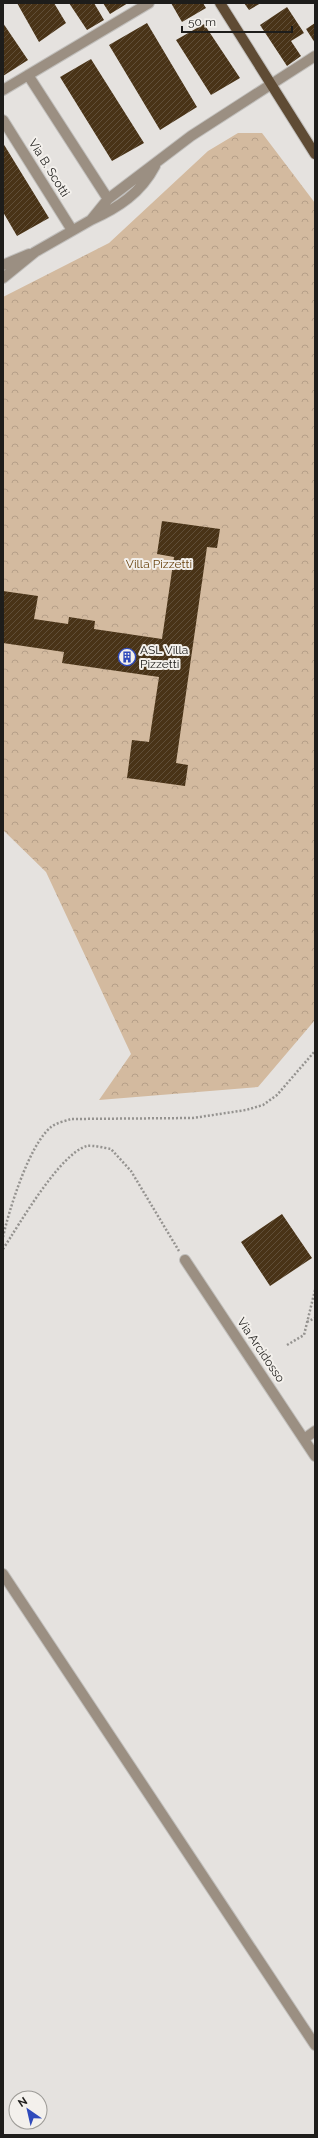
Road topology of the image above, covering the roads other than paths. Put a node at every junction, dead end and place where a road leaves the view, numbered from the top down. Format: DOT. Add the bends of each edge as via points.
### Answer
graph roads {
  1 [pos="149,3"];
  2 [pos="220,3"];
  3 [pos="315,56"];
  4 [pos="28,75"];
  5 [pos="272,84"];
  6 [pos="3,90"];
  7 [pos="3,120"];
  8 [pos="315,154"];
  9 [pos="155,166"];
  10 [pos="108,199"];
  11 [pos="91,220"];
  12 [pos="72,230"];
  13 [pos="35,252"];
  14 [pos="3,265"];
  15 [pos="3,278"];
  16 [pos="185,1260"];
  17 [pos="315,1431"];
  18 [pos="304,1439"];
  19 [pos="315,1456"];
  20 [pos="3,1574"];
  21 [pos="315,2045"];
  1 -- 4 [label="street"];
  2 -- 5 [label="main road"];
  3 -- 5 [label="street"];
  4 -- 6 [label="street"];
  4 -- 10 [label="street"];
  5 -- 8 [label="main road"];
  5 -- 9 [label="street" via="191,136"];
  7 -- 12 [label="street, Via B. Scotti"];
  9 -- 10 [label="street"];
  9 -- 11 [label="street" via="149,177 125,202"];
  10 -- 11 [label="street"];
  11 -- 12 [label="street"];
  12 -- 13 [label="street"];
  13 -- 14 [label="street"];
  13 -- 15 [label="street"];
  16 -- 18 [label="street, Via Arcidosso"];
  17 -- 18 [label="street"];
  18 -- 19 [label="street, Via Arcidosso"];
  20 -- 21 [label="street"];
}
